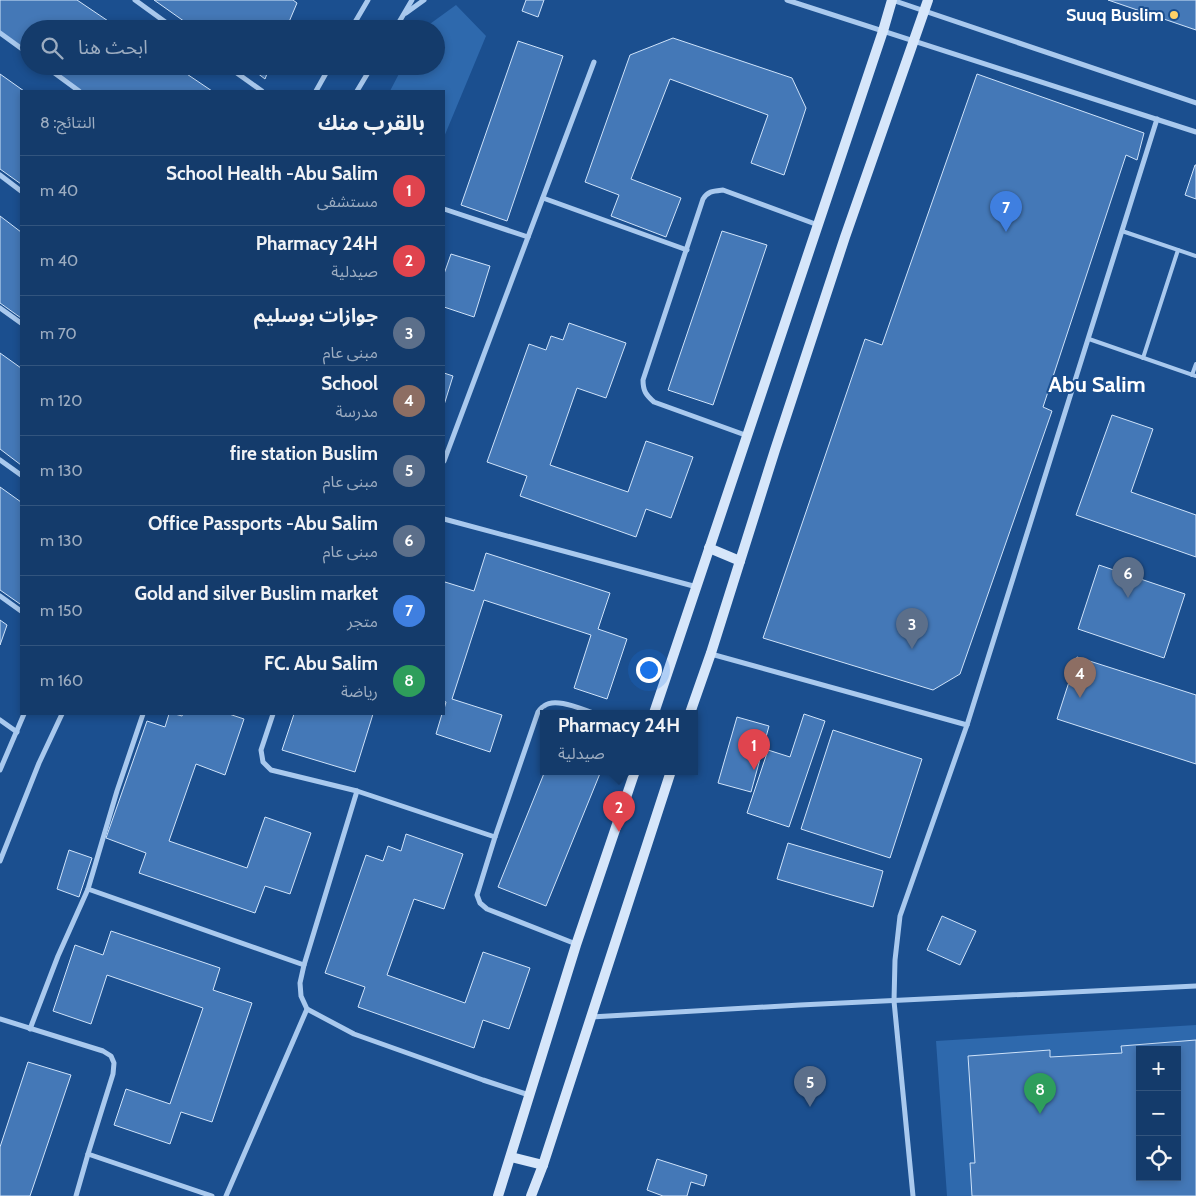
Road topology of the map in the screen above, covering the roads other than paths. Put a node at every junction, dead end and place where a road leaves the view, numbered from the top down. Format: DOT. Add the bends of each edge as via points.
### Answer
graph roads {
  1 [pos="135,0"];
  2 [pos="368,0"];
  3 [pos="412,0"];
  4 [pos="424,0"];
  5 [pos="788,0"];
  6 [pos="892,0"];
  7 [pos="928,0"];
  8 [pos="924,12"];
  9 [pos="403,14"];
  10 [pos="163,20"];
  11 [pos="356,20"];
  12 [pos="399,20"];
  13 [pos="883,31"];
  14 [pos="0,34"];
  15 [pos="914,41"];
  16 [pos="20,48"];
  17 [pos="594,62"];
  18 [pos="57,75"];
  19 [pos="240,75"];
  20 [pos="325,75"];
  21 [pos="367,75"];
  22 [pos="78,90"];
  23 [pos="261,90"];
  24 [pos="317,90"];
  25 [pos="358,90"];
  26 [pos="1196,103"];
  27 [pos="1157,120"];
  28 [pos="1196,132"];
  29 [pos="0,175"];
  30 [pos="20,190"];
  31 [pos="543,198"];
  32 [pos="445,208"];
  33 [pos="818,225"];
  34 [pos="1122,232"];
  35 [pos="528,237"];
  36 [pos="687,250"];
  37 [pos="1178,250"];
  38 [pos="1196,256"];
  39 [pos="0,308"];
  40 [pos="20,322"];
  41 [pos="1089,339"];
  42 [pos="1143,358"];
  43 [pos="1196,364"];
  44 [pos="1194,376"];
  45 [pos="748,436"];
  46 [pos="445,458"];
  47 [pos="0,460"];
  48 [pos="20,474"];
  49 [pos="445,518"];
  50 [pos="709,548"];
  51 [pos="740,561"];
  52 [pos="697,587"];
  53 [pos="0,596"];
  54 [pos="20,610"];
  55 [pos="711,654"];
  56 [pos="584,710"];
  57 [pos="655,710"];
  58 [pos="691,710"];
  59 [pos="24,715"];
  60 [pos="62,715"];
  61 [pos="143,715"];
  62 [pos="273,715"];
  63 [pos="0,720"];
  64 [pos="967,725"];
  65 [pos="17,732"];
  66 [pos="0,770"];
  67 [pos="634,775"];
  68 [pos="670,775"];
  69 [pos="357,791"];
  70 [pos="495,837"];
  71 [pos="0,861"];
  72 [pos="88,889"];
  73 [pos="576,945"];
  74 [pos="304,965"];
  75 [pos="1196,986"];
  76 [pos="894,1002"];
  77 [pos="307,1009"];
  78 [pos="591,1017"];
  79 [pos="0,1019"];
  80 [pos="30,1029"];
  81 [pos="529,1095"];
  82 [pos="88,1154"];
  83 [pos="511,1157"];
  84 [pos="543,1165"];
  85 [pos="202,1194"];
  86 [pos="76,1196"];
  87 [pos="212,1196"];
  88 [pos="226,1196"];
  89 [pos="498,1196"];
  90 [pos="531,1196"];
  91 [pos="914,1196"];
  1 -- 10 [label="street"];
  2 -- 11 [label="street"];
  3 -- 9 [label="street"];
  4 -- 9 [label="street"];
  5 -- 13 [label="street"];
  6 -- 8 [label="street"];
  6 -- 13 [label="main road"];
  7 -- 8 [label="main road"];
  8 -- 15 [label="main road"];
  8 -- 26 [label="street"];
  9 -- 12 [label="street"];
  13 -- 15 [label="street"];
  13 -- 33 [label="main road"];
  14 -- 16 [label="street"];
  15 -- 27 [label="street"];
  15 -- 51 [label="main road" via="842,246"];
  17 -- 31 [label="street"];
  18 -- 22 [label="street"];
  19 -- 23 [label="street"];
  20 -- 24 [label="street"];
  21 -- 25 [label="street"];
  27 -- 28 [label="street"];
  27 -- 34 [label="street"];
  29 -- 30 [label="street"];
  31 -- 35 [label="street"];
  31 -- 36 [label="street"];
  32 -- 35 [label="street"];
  33 -- 36 [label="street" via="723,190 712,191 702,199"];
  33 -- 45 [label="main road"];
  34 -- 37 [label="lane"];
  34 -- 41 [label="street"];
  35 -- 46 [label="street"];
  36 -- 45 [label="street" via="644,380 646,396 654,402"];
  37 -- 38 [label="lane"];
  37 -- 42 [label="lane"];
  39 -- 40 [label="street"];
  41 -- 42 [label="lane"];
  41 -- 64 [label="street"];
  42 -- 44 [label="lane"];
  43 -- 44 [label="lane"];
  45 -- 50 [label="main road"];
  47 -- 48 [label="street"];
  49 -- 52 [label="street"];
  50 -- 51 [label="main road"];
  50 -- 52 [label="main road"];
  51 -- 55 [label="main road"];
  52 -- 57 [label="main road"];
  53 -- 54 [label="street"];
  55 -- 58 [label="main road"];
  55 -- 64 [label="street"];
  56 -- 70 [label="street" via="551,703 538,712"];
  59 -- 65 [label="street"];
  60 -- 71 [label="street"];
  61 -- 72 [label="street"];
  62 -- 69 [label="street" via="261,750 264,762 271,770"];
  63 -- 65 [label="street"];
  64 -- 76 [label="street" via="900,916"];
  65 -- 66 [label="street"];
  67 -- 73 [label="main road"];
  68 -- 78 [label="main road"];
  69 -- 70 [label="street"];
  69 -- 74 [label="street"];
  70 -- 73 [label="street" via="478,895 480,903 487,909"];
  72 -- 74 [label="street"];
  72 -- 80 [label="street"];
  73 -- 81 [label="main road"];
  74 -- 77 [label="street" via="300,984"];
  75 -- 76 [label="street"];
  76 -- 78 [label="street"];
  76 -- 91 [label="street"];
  77 -- 81 [label="street" via="354,1034"];
  77 -- 88 [label="street"];
  78 -- 84 [label="main road"];
  79 -- 80 [label="street"];
  80 -- 82 [label="street" via="111,1056 113,1074"];
  81 -- 83 [label="main road"];
  82 -- 85 [label="street"];
  82 -- 86 [label="street"];
  83 -- 84 [label="main road"];
  83 -- 89 [label="main road"];
  84 -- 90 [label="main road"];
  85 -- 87 [label="street"];
}
